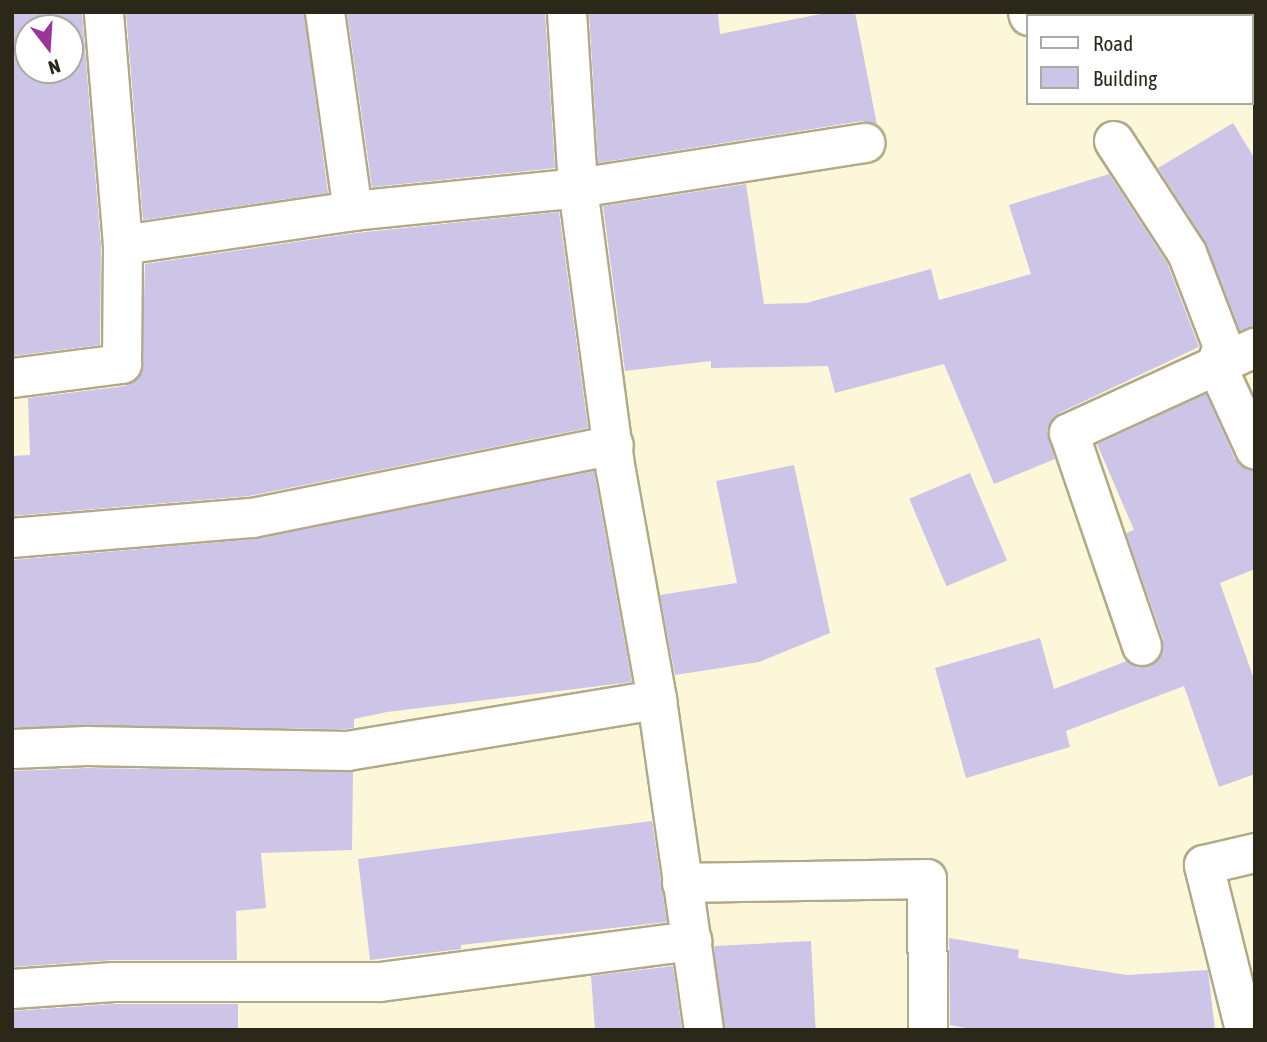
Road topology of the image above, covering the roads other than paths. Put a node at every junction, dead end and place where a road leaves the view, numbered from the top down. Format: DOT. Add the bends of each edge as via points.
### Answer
graph roads {
  1 [pos="104,12"];
  2 [pos="325,12"];
  3 [pos="567,12"];
  4 [pos="1114,141"];
  5 [pos="865,143"];
  6 [pos="578,188"];
  7 [pos="354,211"];
  8 [pos="123,245"];
  9 [pos="1255,348"];
  10 [pos="1216,364"];
  11 [pos="12,379"];
  12 [pos="614,445"];
  13 [pos="1255,449"];
  14 [pos="12,538"];
  15 [pos="1142,646"];
  16 [pos="657,700"];
  17 [pos="12,749"];
  18 [pos="1255,853"];
  19 [pos="682,883"];
  20 [pos="692,940"];
  21 [pos="12,989"];
  22 [pos="704,1030"];
  23 [pos="928,1030"];
  24 [pos="1245,1030"];
  1 -- 8 [label="street"];
  2 -- 7 [label="street"];
  3 -- 6 [label="street"];
  4 -- 10 [label="street" via="1187,253 1223,347"];
  5 -- 6 [label="street"];
  6 -- 7 [label="street"];
  6 -- 12 [label="street"];
  7 -- 8 [label="street"];
  8 -- 11 [label="street" via="122,364"];
  9 -- 10 [label="street"];
  10 -- 13 [label="street"];
  10 -- 15 [label="street" via="1069,433"];
  12 -- 14 [label="street" via="252,518"];
  12 -- 16 [label="street"];
  16 -- 17 [label="street" via="348,751"];
  16 -- 19 [label="street"];
  18 -- 24 [label="street" via="1203,865"];
  19 -- 20 [label="street"];
  19 -- 23 [label="street" via="927,879"];
  20 -- 21 [label="street" via="380,982 114,982"];
  20 -- 22 [label="street"];
}
